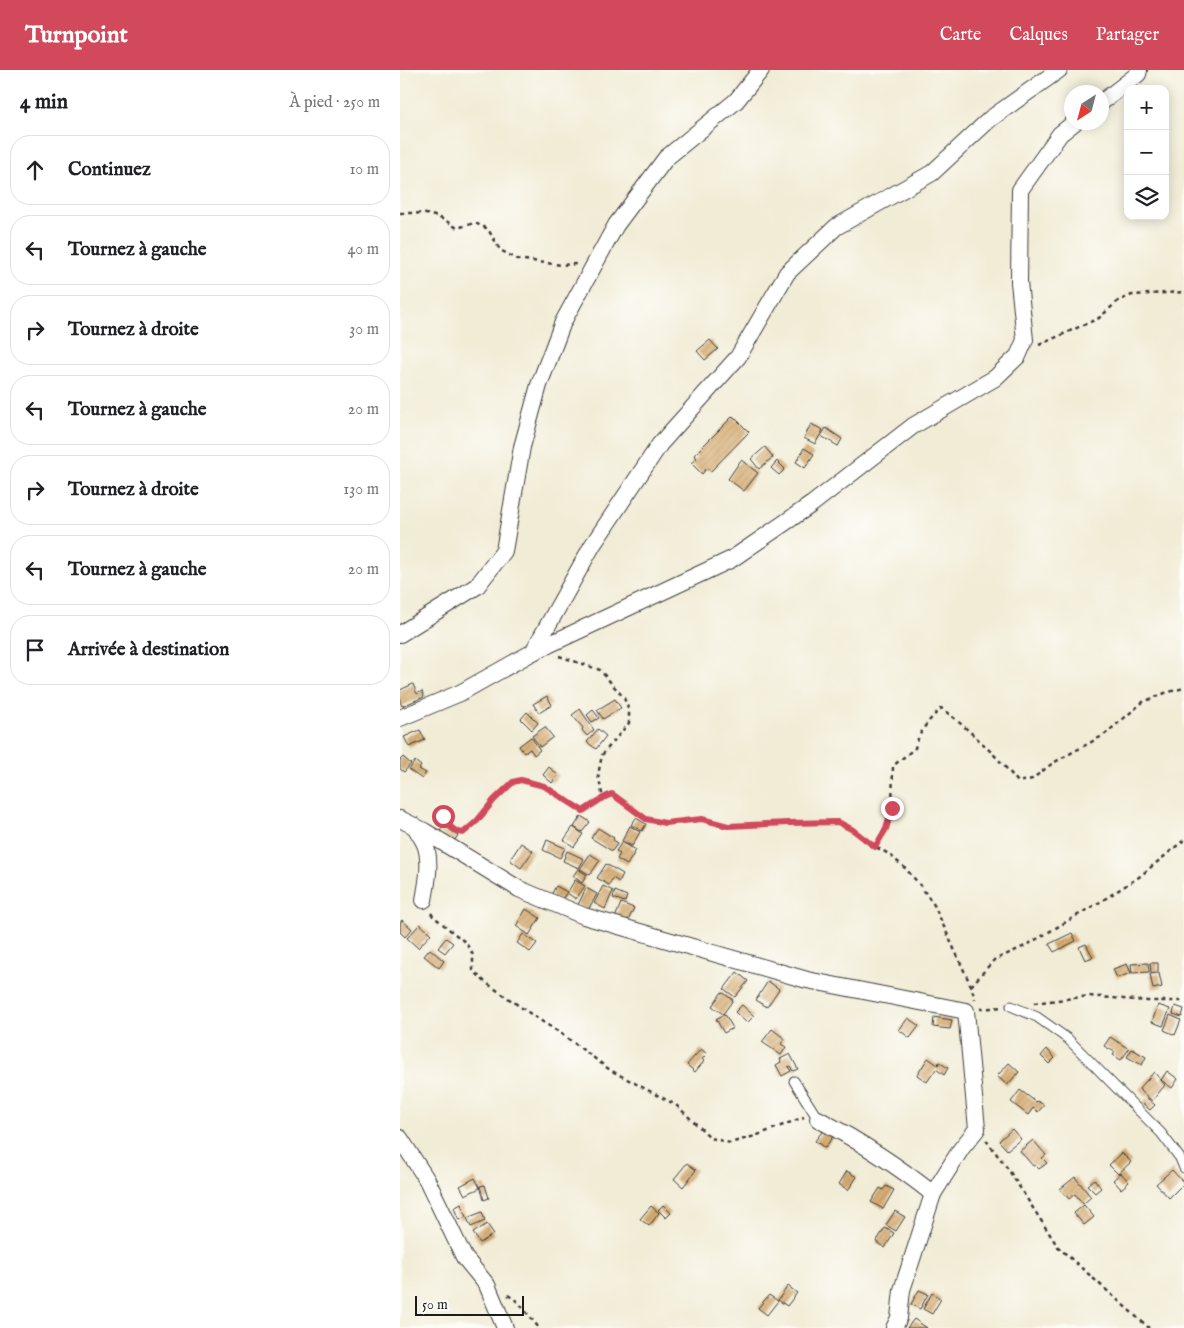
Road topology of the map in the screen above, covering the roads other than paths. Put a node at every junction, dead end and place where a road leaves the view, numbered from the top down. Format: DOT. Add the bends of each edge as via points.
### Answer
graph roads {
  1 [pos="761,70"];
  2 [pos="1059,70"];
  3 [pos="1139,70"];
  4 [pos="1109,97"];
  5 [pos="1065,130"];
  6 [pos="400,634"];
  7 [pos="533,652"];
  8 [pos="400,718"];
  9 [pos="413,825"];
  10 [pos="424,900"];
  11 [pos="1011,1006"];
  12 [pos="794,1081"];
  13 [pos="818,1118"];
  14 [pos="400,1138"];
  15 [pos="1184,1168"];
  16 [pos="932,1194"];
  17 [pos="505,1328"];
  18 [pos="894,1328"];
  1 -- 6 [label="street" via="736,101 666,158 616,225 563,322 522,447 504,551 477,586"];
  2 -- 7 [label="street" via="990,119 932,174 836,227 788,273 738,357 660,444 592,546"];
  3 -- 4 [label="street"];
  5 -- 7 [label="street" via="1020,190 1019,282 1025,340 1018,356 995,378 913,426 812,504 732,559"];
  7 -- 8 [label="street" via="460,693"];
  9 -- 10 [label="street" via="426,846 428,872"];
  9 -- 16 [label="street" via="519,889 584,916 807,980 966,1011 977,1129"];
  11 -- 15 [label="lane" via="1037,1017 1068,1039 1161,1133"];
  12 -- 13 [label="lane"];
  13 -- 16 [label="street" via="859,1141"];
  14 -- 17 [label="street" via="427,1180 464,1257 487,1285"];
  16 -- 18 [label="street" via="902,1290 899,1318"];
}
